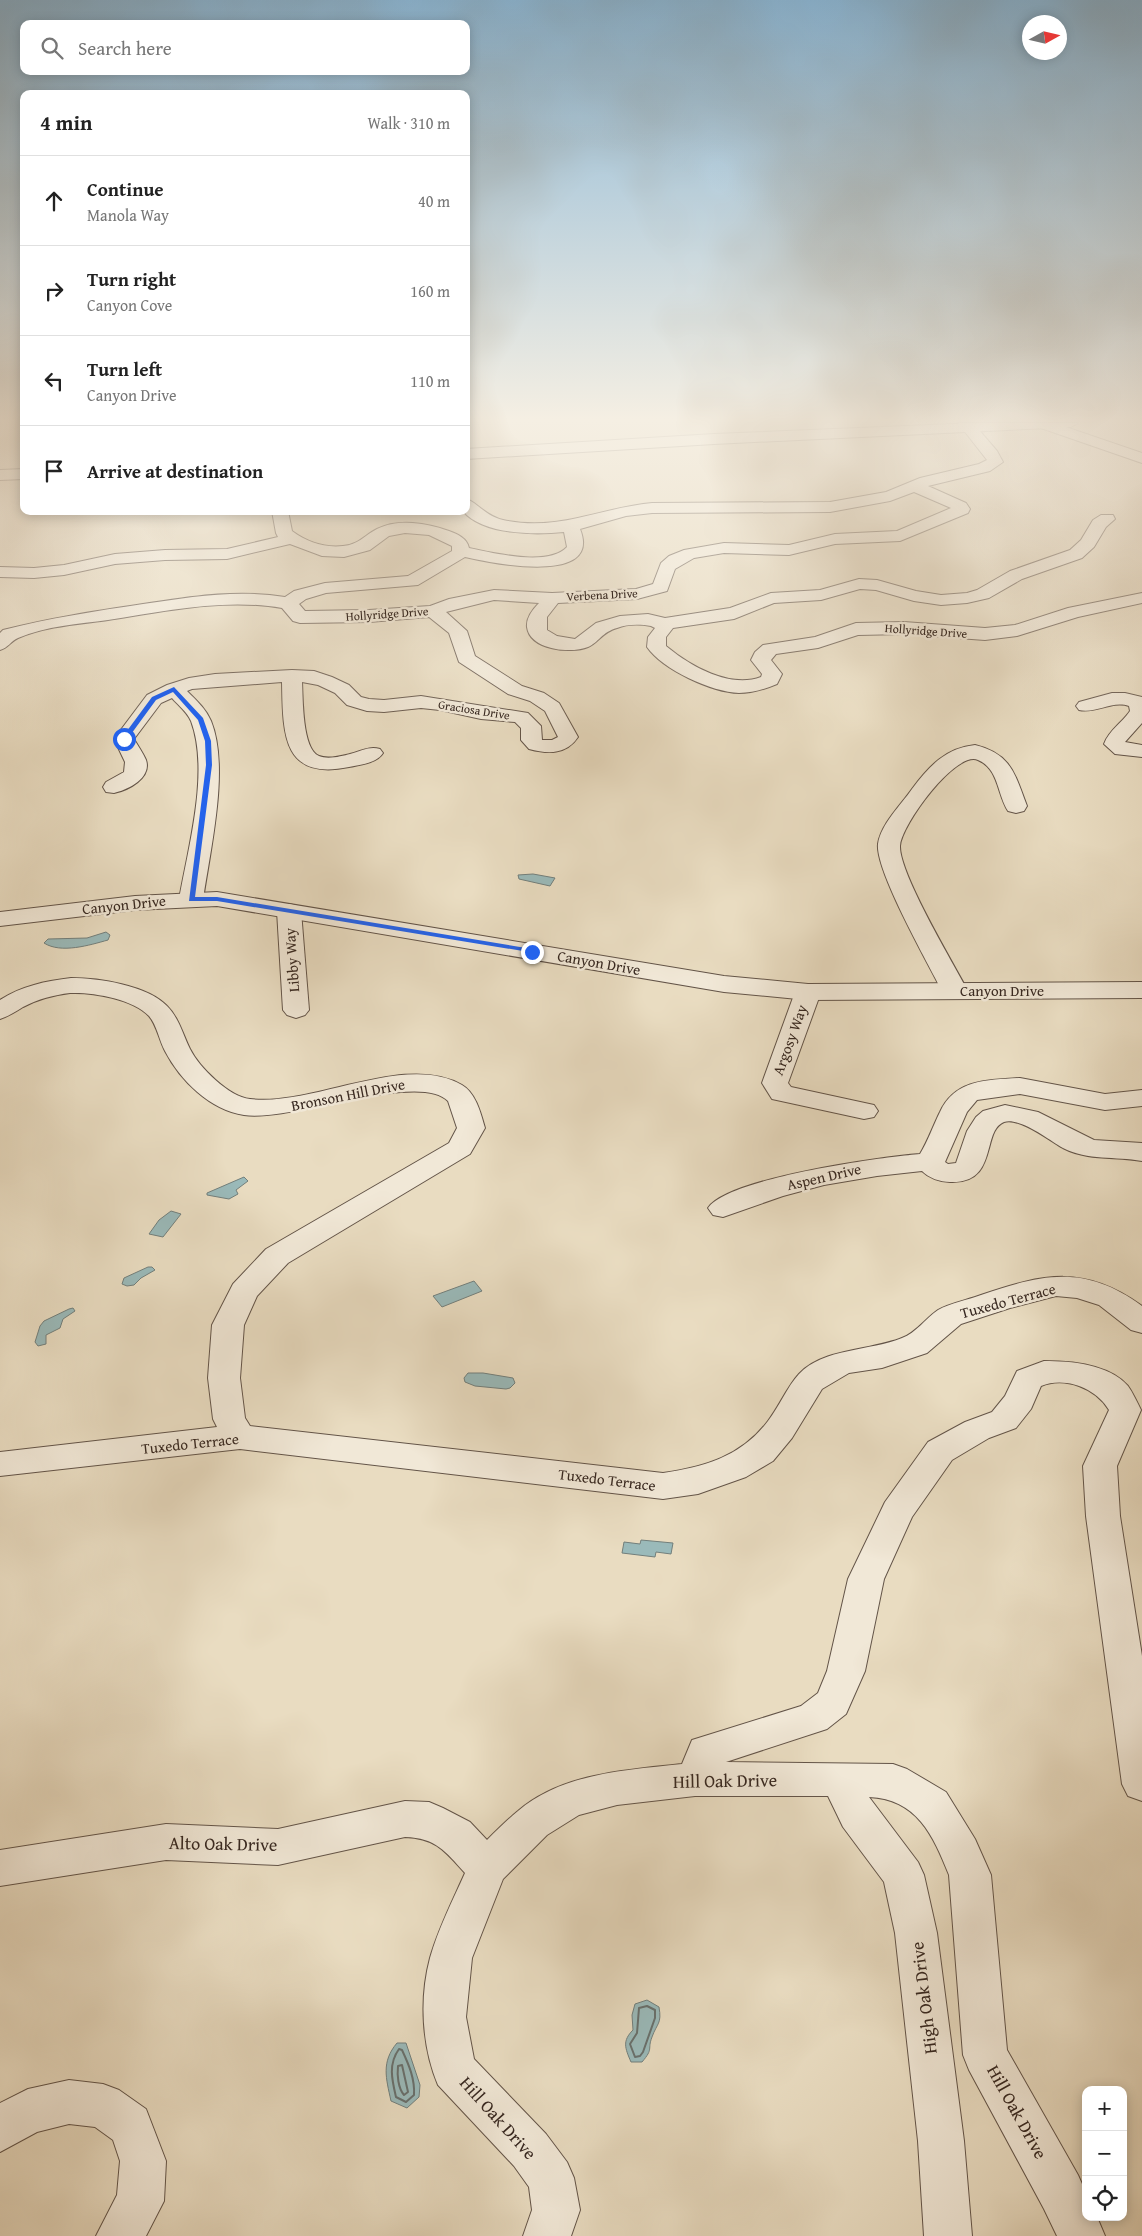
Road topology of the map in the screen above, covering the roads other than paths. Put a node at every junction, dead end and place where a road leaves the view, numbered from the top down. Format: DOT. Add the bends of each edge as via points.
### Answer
graph roads {
  1 [pos="283,527"];
  2 [pos="570,527"];
  3 [pos="920,527"];
  4 [pos="1097,527"];
  5 [pos="292,539"];
  6 [pos="461,551"];
  7 [pos="0,572"];
  8 [pos="552,598"];
  9 [pos="1142,598"];
  10 [pos="288,603"];
  11 [pos="433,611"];
  12 [pos="663,624"];
  13 [pos="3,638"];
  14 [pos="292,676"];
  15 [pos="174,689"];
  16 [pos="1086,706"];
  17 [pos="1142,751"];
  18 [pos="373,753"];
  19 [pos="114,787"];
  20 [pos="1016,806"];
  21 [pos="192,900"];
  22 [pos="289,911"];
  23 [pos="0,919"];
  24 [pos="1142,990"];
  25 [pos="955,991"];
  26 [pos="808,992"];
  27 [pos="296,1010"];
  28 [pos="0,1011"];
  29 [pos="1142,1098"];
  30 [pos="864,1111"];
  31 [pos="1142,1152"];
  32 [pos="928,1162"];
  33 [pos="723,1208"];
  34 [pos="1142,1322"];
  35 [pos="240,1438"];
  36 [pos="0,1464"];
  37 [pos="695,1779"];
  38 [pos="840,1779"];
  39 [pos="1142,1784"];
  40 [pos="0,1868"];
  41 [pos="487,1868"];
  42 [pos="0,2129"];
  43 [pos="120,2236"];
  44 [pos="547,2236"];
  45 [pos="948,2236"];
  46 [pos="1081,2236"];
  1 -- 5 [label="street" via="284,533"];
  2 -- 6 [label="street" via="575,550 552,560 517,562"];
  3 -- 8 [label="street, Verbena Drive" via="900,536 835,539 789,550 724,548 690,554 667,567 660,587 652,591"];
  4 -- 12 [label="street" via="1088,543 1076,554 1016,575 983,594 967,598 941,600 914,596 877,584 859,584 821,595 772,598 734,614"];
  5 -- 6 [label="street" via="307,547 338,551 364,546 386,531 412,528 448,536 460,544"];
  5 -- 7 [label="street" via="227,554 165,555 115,559 64,570"];
  6 -- 10 [label="street" via="412,581 325,588 300,595"];
  8 -- 11 [label="street, Hollyridge Drive" via="494,595"];
  8 -- 12 [label="street" via="537,617 537,627 542,636 552,642 580,643 610,624 648,619"];
  9 -- 12 [label="street, Hollyridge Drive" via="994,633 856,629 818,642 770,649 761,660 772,674 770,680 760,686 713,682 665,655 657,647"];
  10 -- 11 [label="street, Hollyridge Drive" via="300,617"];
  10 -- 13 [label="street, Hollyridge Drive" via="210,600 56,622"];
  11 -- 14 [label="street, Graciosa Drive" via="458,631 466,658 515,690 537,697 552,707 568,738 564,743 555,747 536,745 531,740 531,726 520,717 421,702 367,705 354,701 342,689 325,681"];
  14 -- 15 [label="street, Graciosa Drive" via="215,680"];
  14 -- 18 [label="street" via="299,748 309,759 326,764 357,761"];
  15 -- 19 [label="street, Graciosa Drive" via="154,699 124,739 136,762 134,775"];
  15 -- 21 [label="street" via="201,719 208,741 209,765"];
  16 -- 17 [label="street" via="1114,698 1128,698 1139,703 1140,711 1130,726 1116,736 1114,744 1122,750"];
  20 -- 25 [label="street" via="1001,768 982,754 957,754 940,767 922,789 892,835 888,847 895,872"];
  21 -- 22 [label="street, Canyon Drive" via="217,899"];
  21 -- 23 [label="street, Canyon Drive" via="119,904"];
  22 -- 26 [label="street, Canyon Drive" via="724,984"];
  22 -- 27 [label="street, Libby Way"];
  24 -- 25 [label="street, Canyon Drive"];
  25 -- 26 [label="street, Canyon Drive"];
  26 -- 30 [label="street, Argosy Way" via="775,1084 782,1093"];
  28 -- 35 [label="street, Bronson Hill Drive" via="35,993 61,988 96,986 129,994 159,1012 180,1056 210,1089 238,1106 295,1106 399,1083 427,1083 453,1091 466,1108 471,1128 460,1148 277,1256 244,1291 228,1325 224,1378 229,1419"];
  29 -- 32 [label="street" via="1105,1102 1020,1086 967,1094 954,1110 939,1146"];
  31 -- 32 [label="street" via="1102,1151 1084,1146 1024,1116 1007,1114 992,1117 982,1129 970,1164 964,1171 951,1174 936,1171"];
  32 -- 33 [label="street, Aspen Drive" via="873,1166 754,1194"];
  34 -- 35 [label="street, Tuxedo Terrace" via="1110,1298 1080,1288 1056,1286 950,1317 916,1345 882,1357 841,1363 811,1381 780,1430 761,1452 698,1481 663,1486"];
  35 -- 36 [label="street, Tuxedo Terrace"];
  37 -- 38 [label="street, Hill Oak Drive"];
  37 -- 39 [label="street" via="706,1752 813,1718 833,1703 846,1671 866,1579 897,1511 940,1451 977,1430 1004,1420 1019,1401 1028,1379 1044,1372 1071,1372 1099,1382 1116,1394 1125,1410 1100,1466 1103,1516"];
  37 -- 41 [label="street, Hill Oak Drive" via="617,1788 569,1800 533,1822"];
  38 -- 45 [label="street, High Oak Drive" via="857,1815 903,1875 916,1933 940,2131"];
  38 -- 46 [label="street, Hill Oak Drive" via="893,1781 932,1804 956,1838 970,1875 985,2055 1061,2192"];
  40 -- 41 [label="street, Alto Oak Drive" via="166,1842 278,1847 405,1819 429,1820 456,1835"];
  41 -- 44 [label="street, Hill Oak Drive" via="451,1958 444,2017 454,2070 530,2150 551,2178 556,2210"];
  42 -- 43 [label="street" via="28,2112 69,2102 103,2106 130,2125 143,2161 140,2201"];
}
